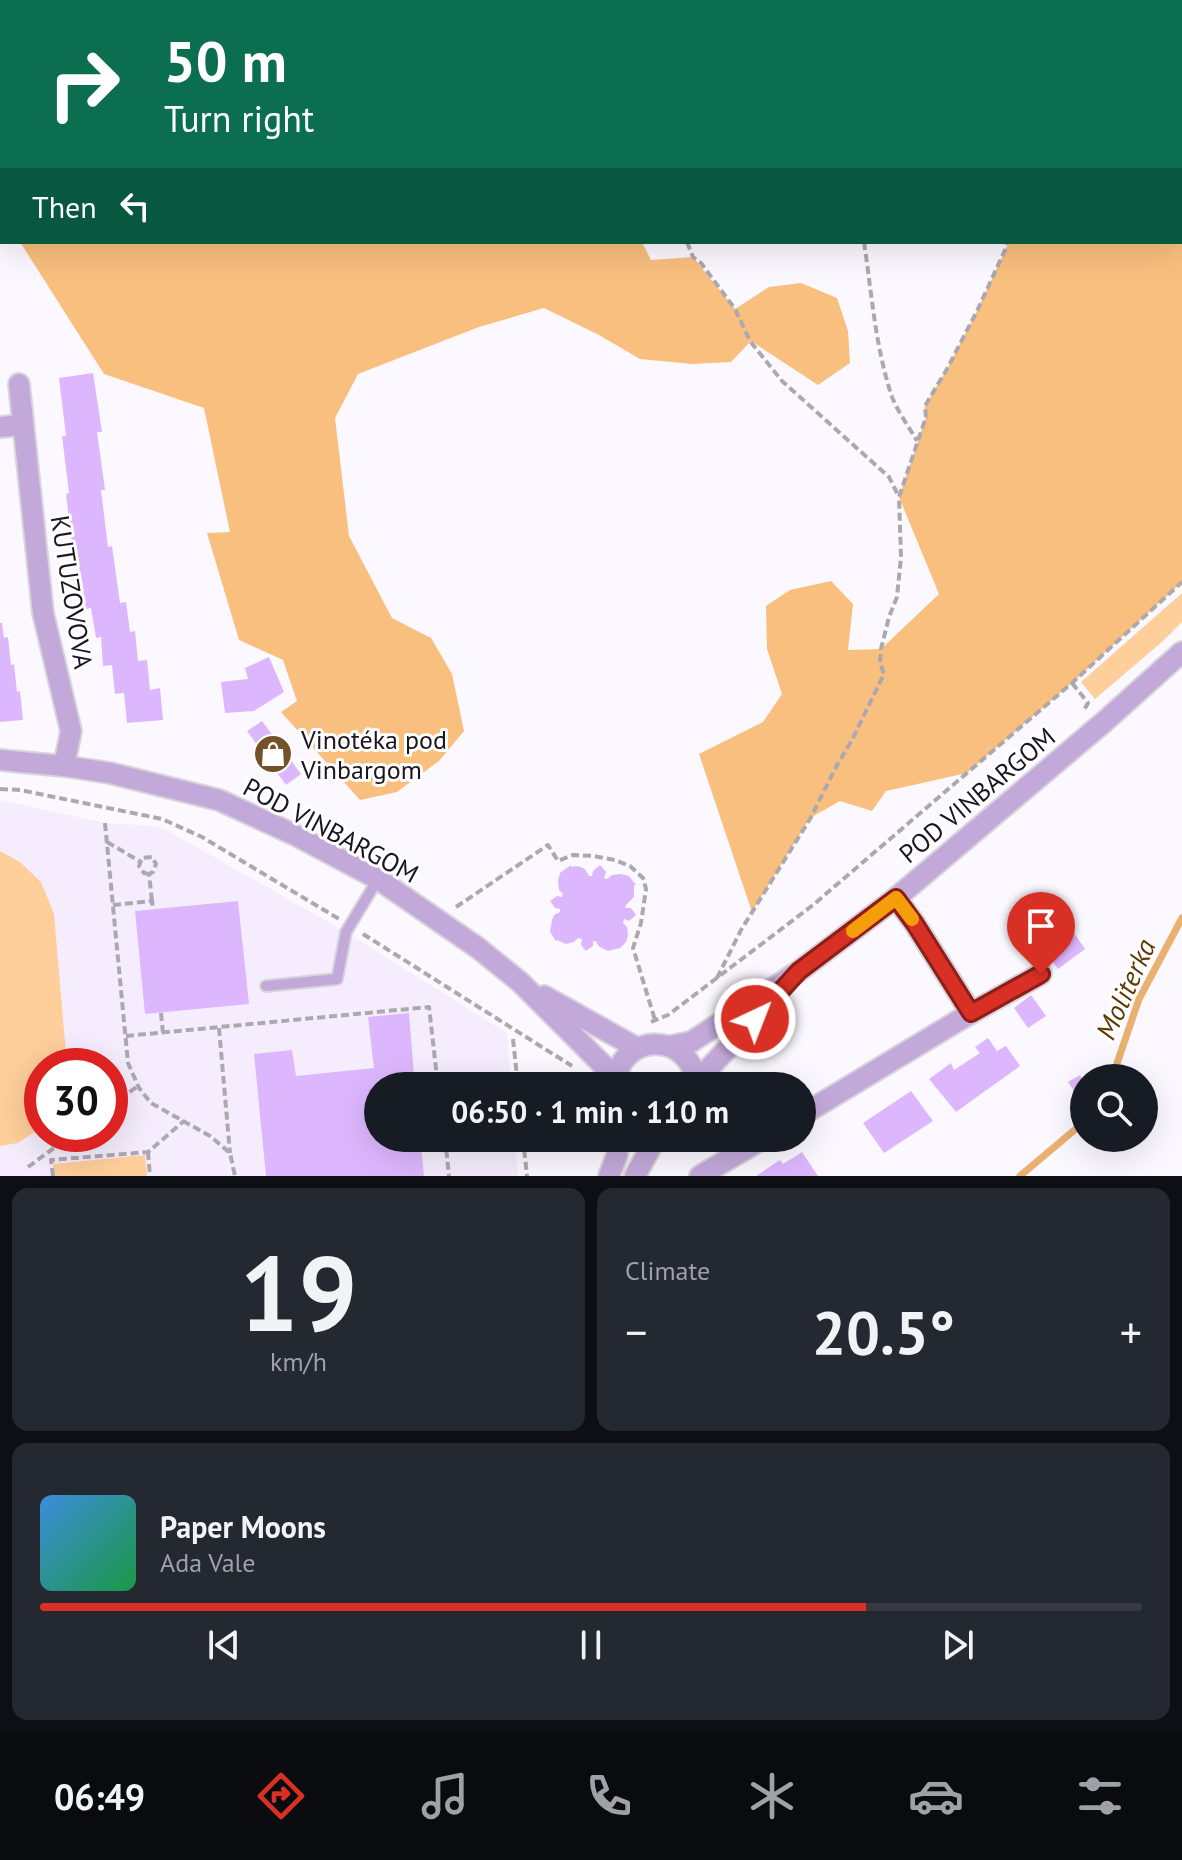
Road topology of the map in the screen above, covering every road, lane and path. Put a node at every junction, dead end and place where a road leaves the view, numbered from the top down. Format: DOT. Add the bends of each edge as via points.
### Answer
graph roads {
  1 [pos="688,244"];
  2 [pos="864,244"];
  3 [pos="1006,244"];
  4 [pos="19,384"];
  5 [pos="23,425"];
  6 [pos="0,427"];
  7 [pos="917,441"];
  8 [pos="899,497"];
  9 [pos="1182,582"];
  10 [pos="1182,652"];
  11 [pos="1072,683"];
  12 [pos="1088,703"];
  13 [pos="0,760"];
  14 [pos="64,766"];
  15 [pos="0,789"];
  16 [pos="105,823"];
  17 [pos="107,842"];
  18 [pos="141,862"];
  19 [pos="149,874"];
  20 [pos="378,879"];
  21 [pos="896,898"];
  22 [pos="152,901"];
  23 [pos="113,905"];
  24 [pos="153,909"];
  25 [pos="453,909"];
  26 [pos="351,926"];
  27 [pos="799,971"];
  28 [pos="1041,974"];
  29 [pos="717,978"];
  30 [pos="520,982"];
  31 [pos="266,986"];
  32 [pos="161,1013"];
  33 [pos="971,1013"];
  34 [pos="655,1020"];
  35 [pos="647,1024"];
  36 [pos="219,1027"];
  37 [pos="163,1033"];
  38 [pos="126,1036"];
  39 [pos="513,1039"];
  40 [pos="670,1046"];
  41 [pos="637,1048"];
  42 [pos="580,1071"];
  43 [pos="436,1072"];
  44 [pos="517,1072"];
  45 [pos="608,1072"];
  46 [pos="616,1072"];
  47 [pos="694,1072"];
  48 [pos="707,1072"];
  49 [pos="138,1086"];
  50 [pos="128,1093"];
  51 [pos="816,1107"];
  52 [pos="184,1121"];
  53 [pos="48,1152"];
  54 [pos="148,1152"];
  55 [pos="446,1152"];
  56 [pos="524,1152"];
  57 [pos="618,1152"];
  58 [pos="648,1152"];
  59 [pos="740,1152"];
  60 [pos="230,1153"];
  61 [pos="28,1167"];
  62 [pos="53,1176"];
  63 [pos="150,1176"];
  64 [pos="235,1176"];
  65 [pos="449,1176"];
  66 [pos="527,1176"];
  67 [pos="609,1176"];
  68 [pos="635,1176"];
  69 [pos="700,1176"];
  1 -- 8 [label="path" via="782,381 889,477"];
  2 -- 7 [label="path" via="881,364 893,400"];
  3 -- 7 [label="path" via="925,406"];
  4 -- 5 [label="street, KUTUZOVOVA"];
  5 -- 6 [label="street"];
  5 -- 14 [label="street, KUTUZOVOVA" via="43,613 71,731"];
  7 -- 8 [label="path"];
  8 -- 29 [label="path" via="901,557 897,597 881,649 884,674 810,819"];
  9 -- 11 [label="path"];
  10 -- 21 [label="street, POD VINBARGOM"];
  11 -- 12 [label="path"];
  11 -- 29 [label="path" via="813,905"];
  13 -- 14 [label="street, POD VINBARGOM"];
  14 -- 20 [label="street, POD VINBARGOM" via="219,800"];
  15 -- 26 [label="path" via="162,819 202,837"];
  16 -- 17 [label="path"];
  17 -- 18 [label="path"];
  17 -- 23 [label="path"];
  18 -- 19 [label="path"];
  18 -- 19 [label="path" via="152,857 156,864"];
  19 -- 22 [label="path"];
  20 -- 26 [label="lane"];
  20 -- 30 [label="street, POD VINBARGOM"];
  21 -- 27 [label="street, POD VINBARGOM"];
  21 -- 33 [label="street"];
  22 -- 23 [label="path"];
  22 -- 24 [label="path"];
  23 -- 38 [label="path"];
  25 -- 34 [label="path" via="548,845 558,861 594,856 630,866 646,889 633,948"];
  26 -- 31 [label="lane" via="337,979"];
  26 -- 42 [label="path"];
  27 -- 40 [label="street, POD VINBARGOM" via="691,1042"];
  27 -- 48 [label="street, POD VINBARGOM"];
  28 -- 33 [label="street"];
  29 -- 34 [label="path"];
  30 -- 41 [label="street, POD VINBARGOM"];
  30 -- 45 [label="street, POD VINBARGOM"];
  32 -- 37 [label="path"];
  33 -- 51 [label="street"];
  34 -- 35 [label="path"];
  36 -- 37 [label="path"];
  36 -- 43 [label="path" via="429,1007"];
  36 -- 60 [label="path"];
  37 -- 38 [label="path"];
  38 -- 49 [label="path" via="128,1063"];
  39 -- 44 [label="path"];
  40 -- 41 [label="street, POD VINBARGOM"];
  40 -- 47 [label="street"];
  41 -- 46 [label="street"];
  49 -- 50 [label="path"];
  49 -- 52 [label="path" via="151,1103"];
  52 -- 54 [label="path"];
  52 -- 60 [label="path"];
  53 -- 61 [label="path"];
  54 -- 62 [label="path" via="51,1160"];
  54 -- 63 [label="path"];
  55 -- 65 [label="path"];
  56 -- 66 [label="path"];
  57 -- 67 [label="street"];
  58 -- 68 [label="street"];
  59 -- 69 [label="street"];
  60 -- 64 [label="path"];
}
